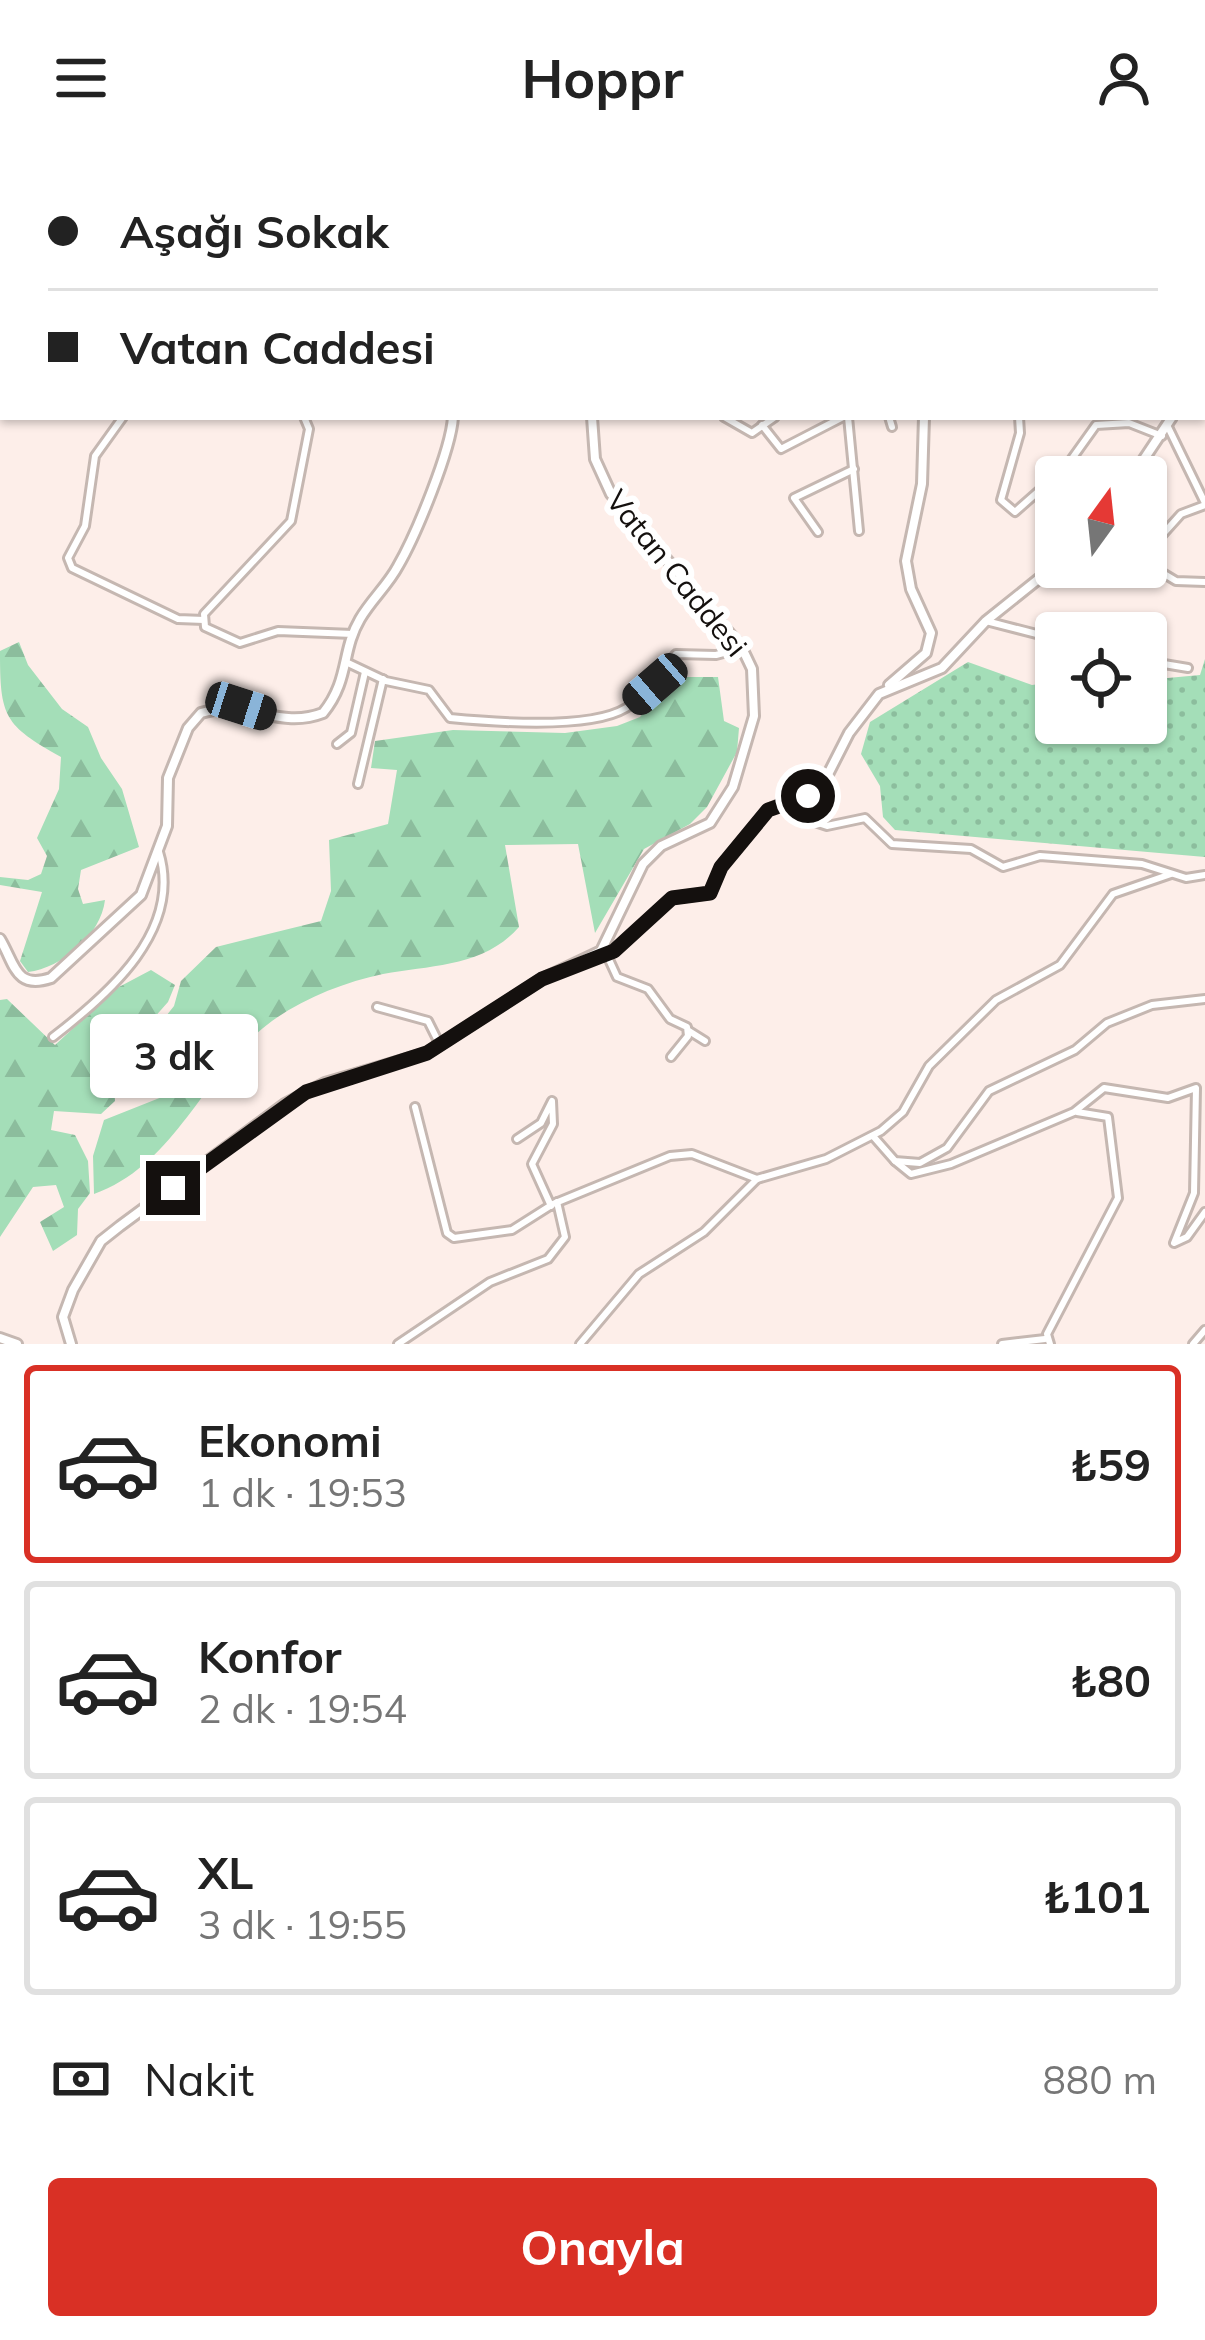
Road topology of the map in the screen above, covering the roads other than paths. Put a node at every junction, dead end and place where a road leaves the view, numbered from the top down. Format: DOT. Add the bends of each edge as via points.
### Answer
graph roads {
  1 [pos="121,420"];
  2 [pos="305,420"];
  3 [pos="453,420"];
  4 [pos="592,420"];
  5 [pos="729,420"];
  6 [pos="770,420"];
  7 [pos="840,420"];
  8 [pos="846,420"];
  9 [pos="890,420"];
  10 [pos="925,420"];
  11 [pos="1019,420"];
  12 [pos="1170,422"];
  13 [pos="762,425"];
  14 [pos="892,427"];
  15 [pos="1162,436"];
  16 [pos="1147,456"];
  17 [pos="854,469"];
  18 [pos="1205,504"];
  19 [pos="1167,530"];
  20 [pos="860,531"];
  21 [pos="818,532"];
  22 [pos="1167,575"];
  23 [pos="1035,582"];
  24 [pos="1205,582"];
  25 [pos="203,620"];
  26 [pos="986,621"];
  27 [pos="353,634"];
  28 [pos="1035,634"];
  29 [pos="742,648"];
  30 [pos="348,663"];
  31 [pos="1167,664"];
  32 [pos="1188,668"];
  33 [pos="365,672"];
  34 [pos="383,680"];
  35 [pos="879,694"];
  36 [pos="337,744"];
  37 [pos="358,784"];
  38 [pos="801,797"];
  39 [pos="158,849"];
  40 [pos="1171,874"];
  41 [pos="1205,875"];
  42 [pos="0,939"];
  43 [pos="604,952"];
  44 [pos="1205,999"];
  45 [pos="377,1007"];
  46 [pos="689,1031"];
  47 [pos="53,1037"];
  48 [pos="705,1042"];
  49 [pos="440,1045"];
  50 [pos="671,1057"];
  51 [pos="415,1108"];
  52 [pos="1074,1112"];
  53 [pos="873,1136"];
  54 [pos="517,1139"];
  55 [pos="895,1161"];
  56 [pos="758,1179"];
  57 [pos="554,1204"];
  58 [pos="1205,1212"];
  59 [pos="1205,1330"];
  60 [pos="0,1338"];
  61 [pos="1048,1341"];
  62 [pos="17,1344"];
  63 [pos="71,1344"];
  64 [pos="398,1344"];
  65 [pos="580,1344"];
  66 [pos="1002,1344"];
  67 [pos="1012,1344"];
  68 [pos="1192,1344"];
  1 -- 25 [label="street" via="95,456 71,568 178,619"];
  2 -- 25 [label="street" via="296,513"];
  3 -- 27 [label="street" via="416,531"];
  4 -- 29 [label="street, Vatan Caddesi" via="595,458 611,494"];
  5 -- 13 [label="street" via="752,434"];
  6 -- 13 [label="street"];
  7 -- 13 [label="street" via="781,449"];
  8 -- 17 [label="street"];
  9 -- 14 [label="street"];
  10 -- 35 [label="street" via="906,561 931,633 926,653"];
  11 -- 15 [label="street" via="1000,500 1015,512 1066,467 1096,425 1130,423"];
  12 -- 15 [label="street"];
  12 -- 18 [label="street"];
  15 -- 16 [label="street"];
  17 -- 20 [label="street"];
  17 -- 21 [label="street" via="794,498"];
  18 -- 19 [label="street"];
  22 -- 24 [label="street"];
  23 -- 26 [label="street"];
  25 -- 27 [label="street" via="240,643 278,631"];
  26 -- 28 [label="street"];
  26 -- 35 [label="street" via="942,668"];
  27 -- 30 [label="street"];
  29 -- 34 [label="street" via="676,654 630,706 579,718 450,718 429,691"];
  29 -- 43 [label="street, Vatan Caddesi" via="755,701 739,776 710,824 661,846 643,864"];
  30 -- 33 [label="street"];
  30 -- 39 [label="street" via="335,698 306,719 241,706 201,713 168,778"];
  31 -- 32 [label="street"];
  33 -- 34 [label="street"];
  33 -- 36 [label="street" via="351,733"];
  34 -- 37 [label="street"];
  35 -- 38 [label="street" via="822,786"];
  38 -- 40 [label="street" via="813,823 865,818 892,844 971,849 1003,867 1040,856"];
  38 -- 43 [label="street" via="768,810 710,893 661,905 634,936"];
  39 -- 42 [label="street" via="141,896 51,978 24,981"];
  39 -- 47 [label="street" via="166,887 159,919 113,986"];
  40 -- 41 [label="street"];
  40 -- 53 [label="street" via="1113,894 1060,964 996,1000 929,1066 903,1112"];
  43 -- 46 [label="street" via="617,977 648,988"];
  43 -- 49 [label="street" via="542,979"];
  44 -- 55 [label="street" via="1152,1005 1107,1023 1075,1050 988,1091 947,1148 920,1162"];
  45 -- 49 [label="street" via="428,1021"];
  46 -- 48 [label="street"];
  46 -- 50 [label="street"];
  49 -- 63 [label="street" via="285,1104 100,1241 64,1311"];
  51 -- 57 [label="street" via="454,1238 512,1230"];
  52 -- 55 [label="street" via="921,1174"];
  52 -- 58 [label="street" via="1104,1088 1168,1098 1196,1088 1194,1193 1174,1243"];
  52 -- 61 [label="street" via="1108,1117 1118,1198"];
  53 -- 55 [label="street"];
  53 -- 56 [label="street"];
  54 -- 57 [label="street" via="541,1123 552,1101 553,1124 532,1164"];
  56 -- 57 [label="street" via="692,1154 670,1156"];
  56 -- 65 [label="street" via="704,1232 639,1274"];
  57 -- 64 [label="street" via="565,1237 556,1252 490,1282"];
  59 -- 68 [label="street"];
  60 -- 62 [label="street"];
  61 -- 67 [label="street"];
  66 -- 67 [label="street"];
}
